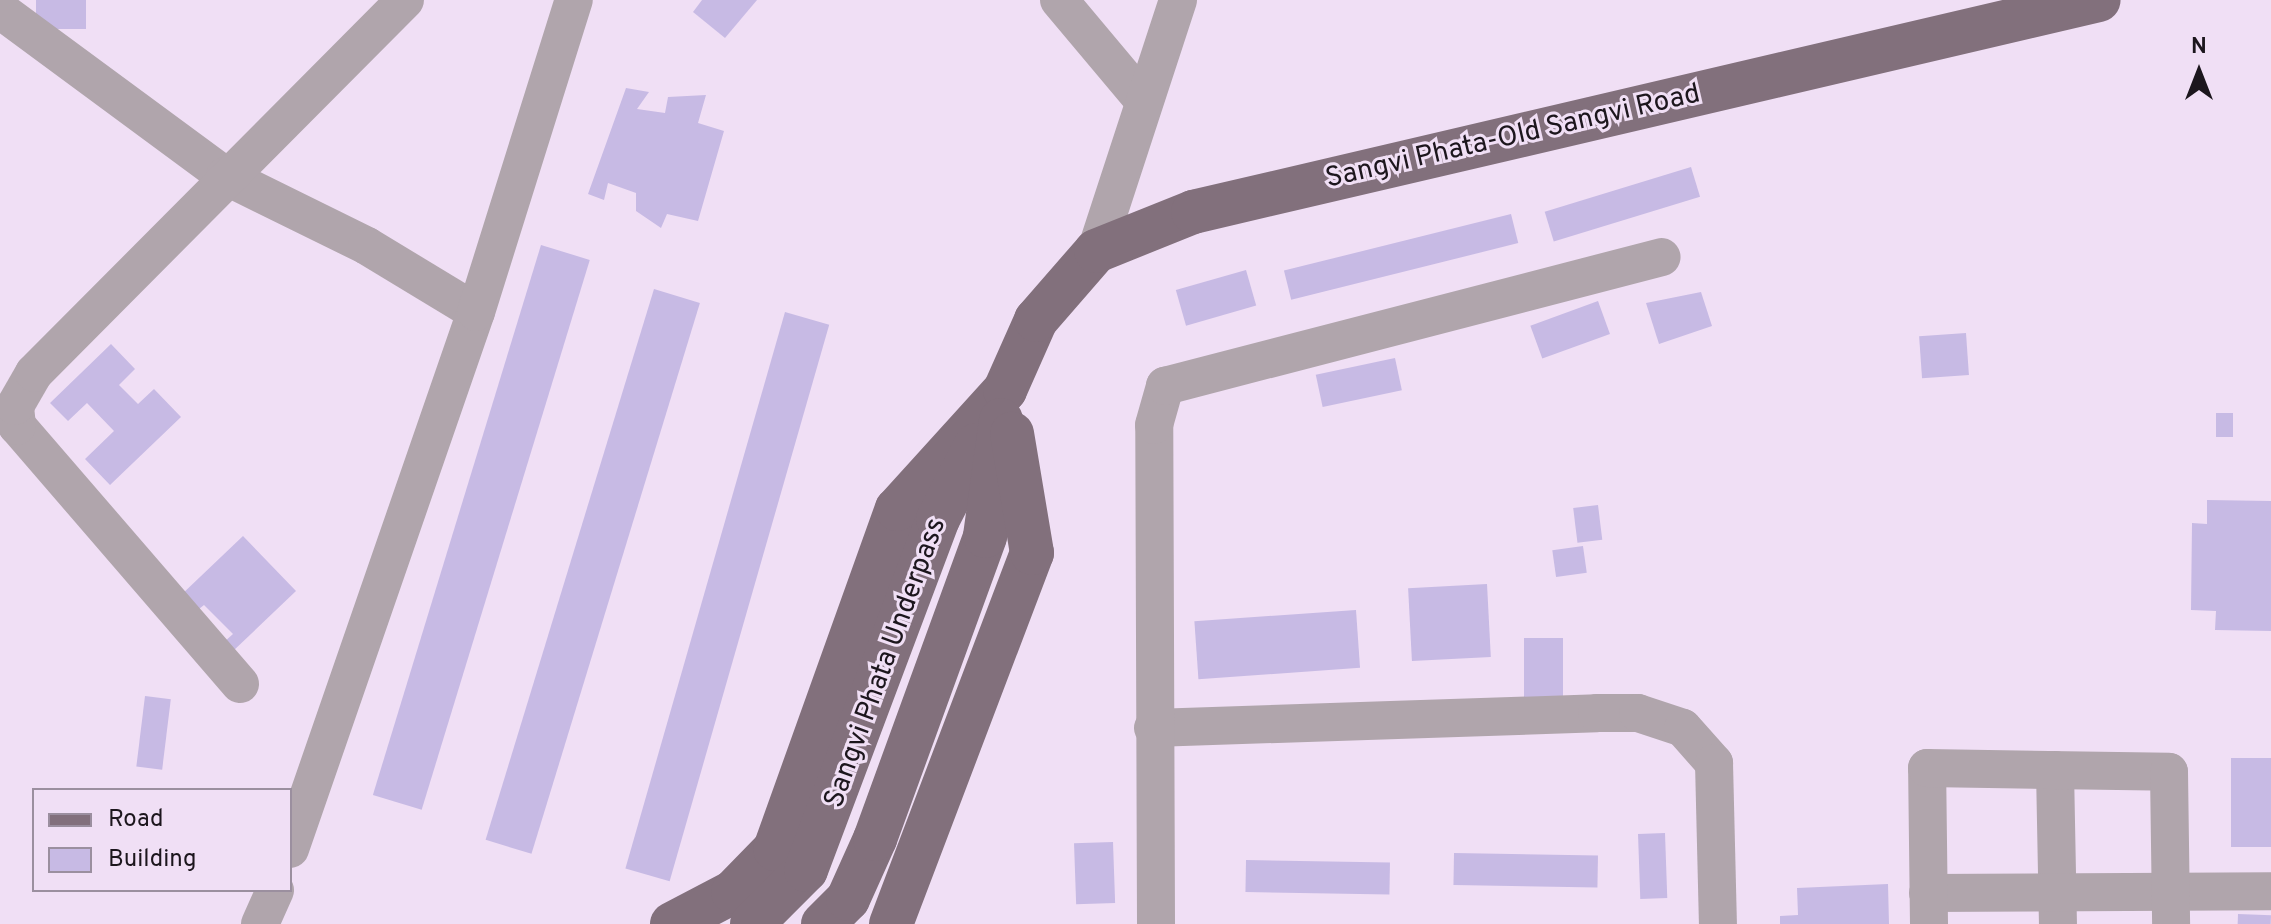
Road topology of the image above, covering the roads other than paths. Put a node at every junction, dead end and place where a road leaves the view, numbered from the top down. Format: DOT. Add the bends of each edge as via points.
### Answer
graph roads {
  1 [pos="405,0"];
  2 [pos="574,0"];
  3 [pos="1059,0"];
  4 [pos="1178,0"];
  5 [pos="2099,0"];
  6 [pos="0,10"];
  7 [pos="1143,100"];
  8 [pos="225,176"];
  9 [pos="1096,251"];
  10 [pos="1662,257"];
  11 [pos="476,312"];
  12 [pos="1005,390"];
  13 [pos="8,412"];
  14 [pos="240,684"];
  15 [pos="1153,728"];
  16 [pos="2055,770"];
  17 [pos="292,843"];
  18 [pos="2271,891"];
  19 [pos="274,892"];
  20 [pos="1928,908"];
  21 [pos="2057,908"];
  22 [pos="2171,908"];
  23 [pos="260,924"];
  24 [pos="672,924"];
  25 [pos="752,924"];
  26 [pos="823,924"];
  27 [pos="891,924"];
  28 [pos="1156,924"];
  29 [pos="1718,924"];
  1 -- 8 [label="lane"];
  2 -- 11 [label="lane"];
  3 -- 7 [label="lane"];
  4 -- 7 [label="lane"];
  5 -- 9 [label="main road, Sangvi Phata-Old Sangvi Road" via="1193,212"];
  6 -- 8 [label="lane"];
  7 -- 9 [label="lane"];
  8 -- 11 [label="lane" via="367,246"];
  8 -- 13 [label="lane" via="34,373"];
  9 -- 12 [label="main road, Sangvi Phata-Old Sangvi Road" via="1036,320"];
  10 -- 15 [label="lane" via="1165,386 1154,405"];
  11 -- 17 [label="lane"];
  12 -- 24 [label="main road, Sangvi Phata-Old Sangvi Road" via="897,509 775,849 733,892"];
  12 -- 25 [label="main road, Sangvi Phata Underpass" via="938,519 806,870"];
  12 -- 26 [label="main road" via="985,536 875,839 848,899"];
  12 -- 27 [label="main road" via="1032,553"];
  13 -- 14 [label="lane"];
  15 -- 28 [label="lane"];
  15 -- 29 [label="lane" via="1597,713 1668,723 1700,742 1714,763"];
  16 -- 20 [label="lane" via="1927,768"];
  16 -- 21 [label="lane"];
  16 -- 22 [label="lane" via="2169,772"];
  18 -- 22 [label="lane"];
  19 -- 23 [label="lane"];
  20 -- 21 [label="lane"];
  21 -- 22 [label="lane"];
}
